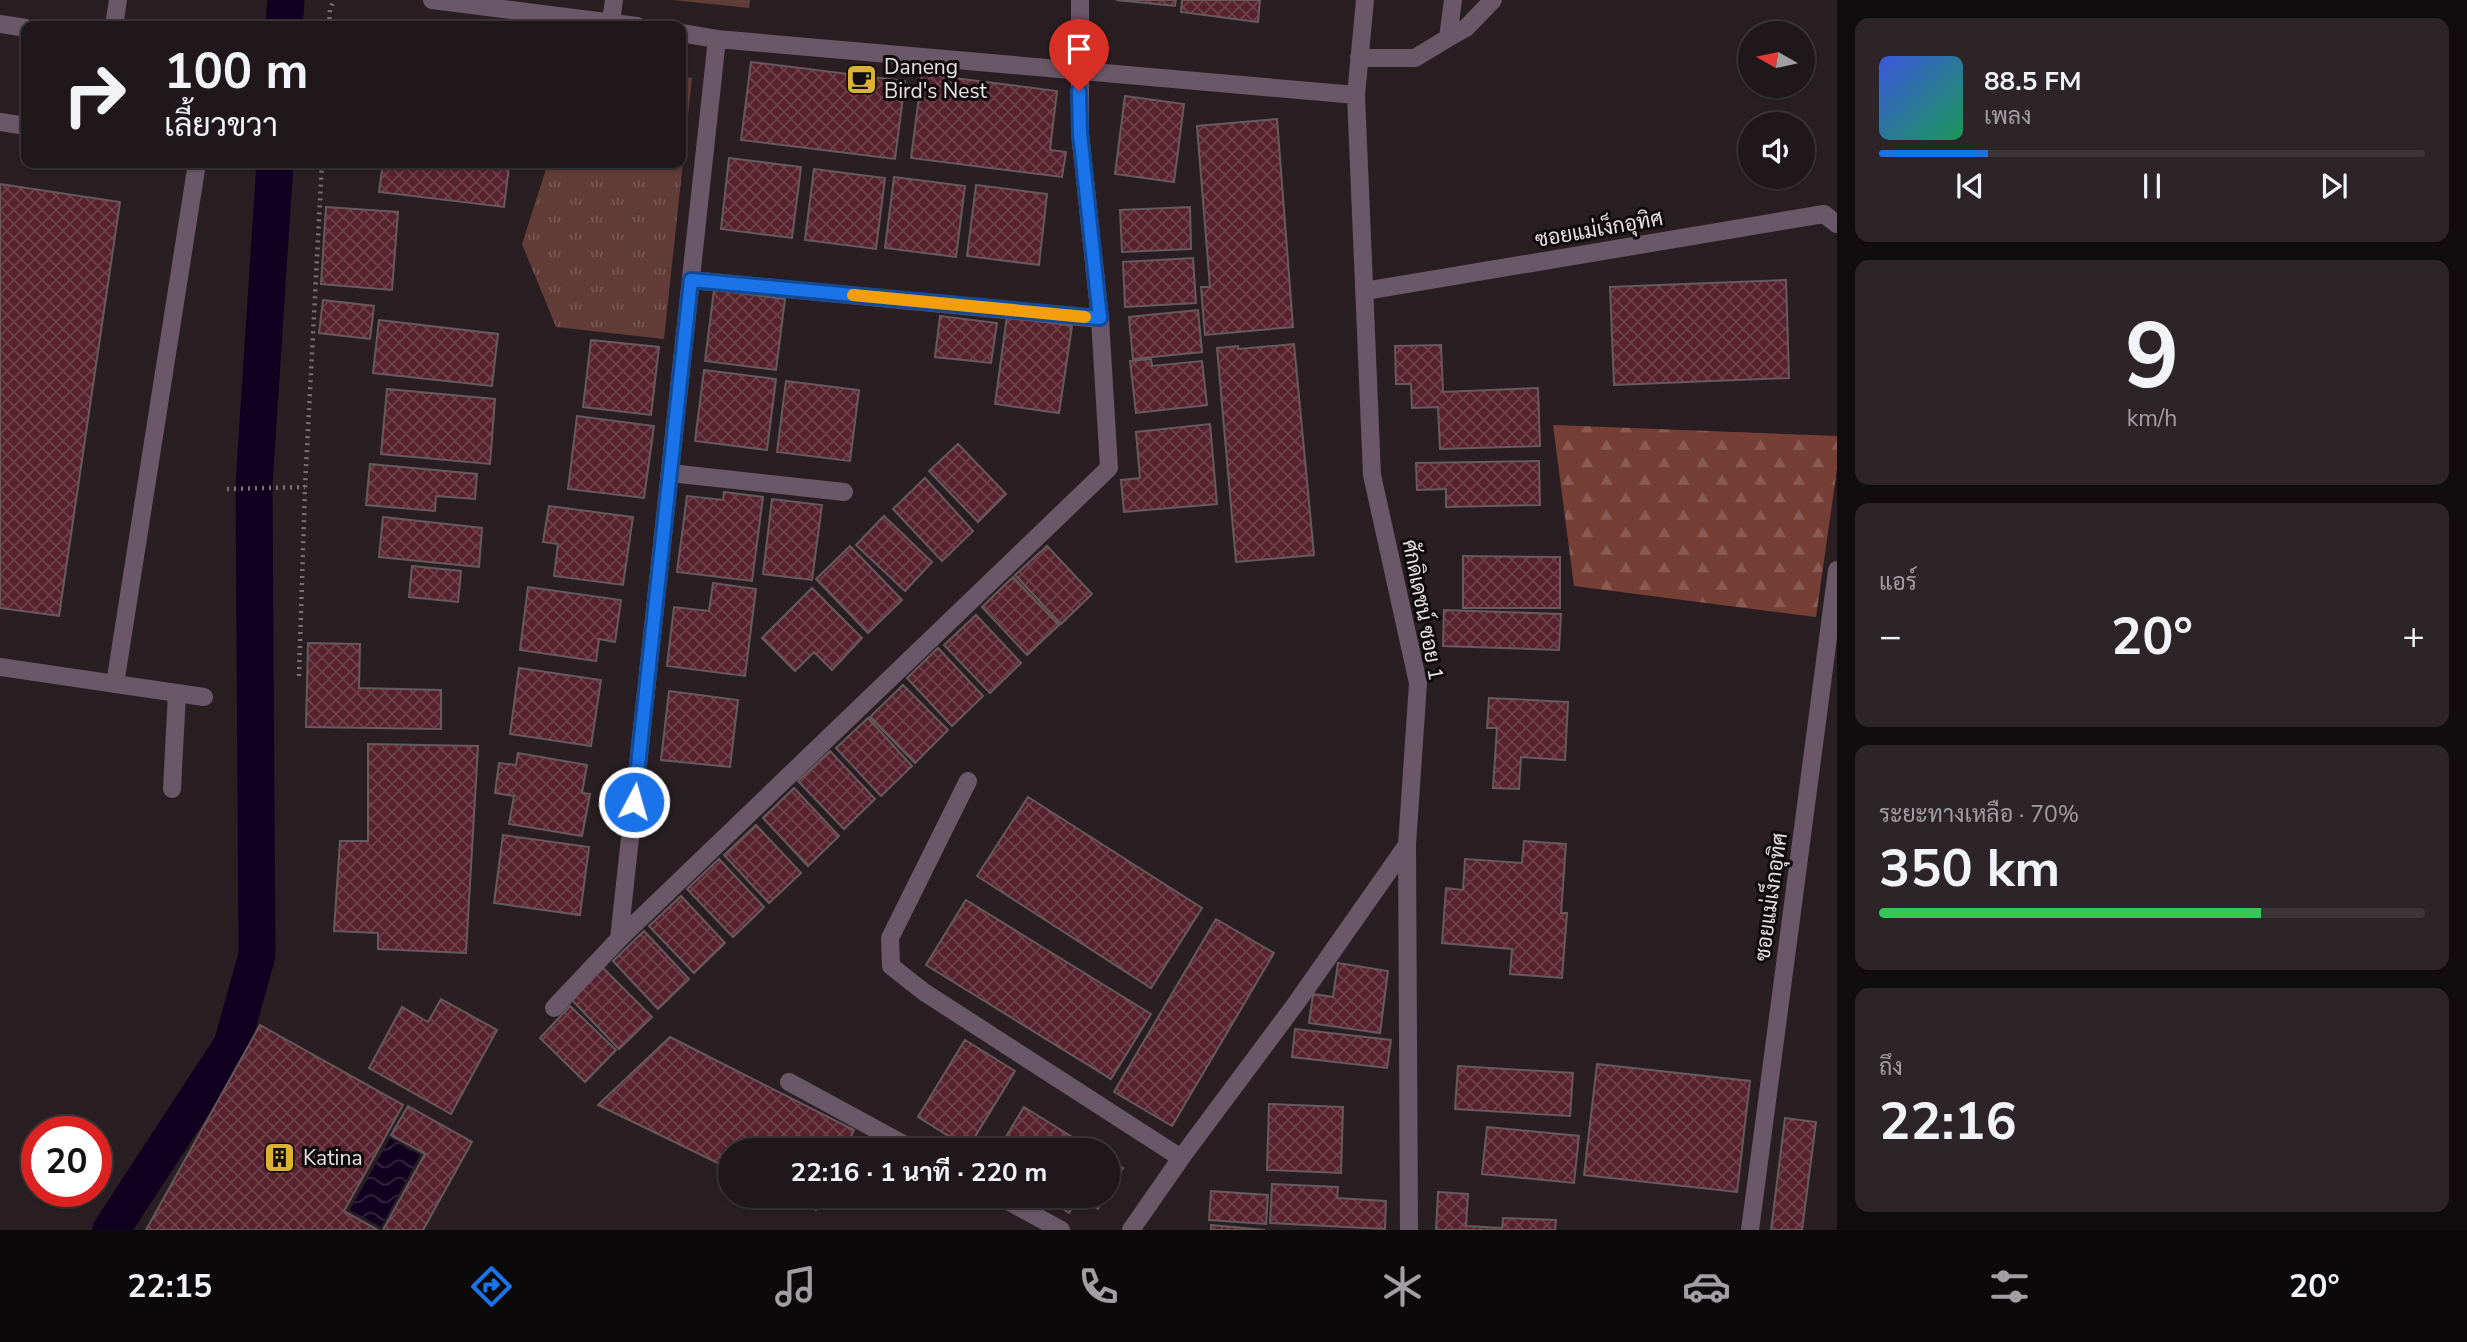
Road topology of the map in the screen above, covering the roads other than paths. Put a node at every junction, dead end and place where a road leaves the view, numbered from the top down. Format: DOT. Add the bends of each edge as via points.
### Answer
graph roads {
  1 [pos="118,0"];
  2 [pos="432,0"];
  3 [pos="614,0"];
  4 [pos="1080,0"];
  5 [pos="1365,0"];
  6 [pos="1453,0"];
  7 [pos="1493,0"];
  8 [pos="497,4"];
  9 [pos="115,21"];
  10 [pos="605,21"];
  11 [pos="611,21"];
  12 [pos="0,24"];
  13 [pos="21,27"];
  14 [pos="686,34"];
  15 [pos="1448,38"];
  16 [pos="717,39"];
  17 [pos="1359,58"];
  18 [pos="1078,70"];
  19 [pos="1356,95"];
  20 [pos="0,122"];
  21 [pos="21,125"];
  22 [pos="196,168"];
  23 [pos="1837,224"];
  24 [pos="691,280"];
  25 [pos="1365,291"];
  26 [pos="1100,318"];
  27 [pos="670,473"];
  28 [pos="844,492"];
  29 [pos="1837,570"];
  30 [pos="0,667"];
  31 [pos="116,684"];
  32 [pos="177,694"];
  33 [pos="204,697"];
  34 [pos="968,781"];
  35 [pos="172,789"];
  36 [pos="1407,845"];
  37 [pos="620,939"];
  38 [pos="554,1008"];
  39 [pos="789,1082"];
  40 [pos="892,1138"];
  41 [pos="1181,1158"];
  42 [pos="1021,1208"];
  43 [pos="1061,1230"];
  44 [pos="1131,1230"];
  45 [pos="1409,1230"];
  46 [pos="1750,1230"];
  1 -- 9 [label="street"];
  2 -- 8 [label="street"];
  3 -- 11 [label="street"];
  4 -- 18 [label="street"];
  5 -- 17 [label="street, ศักดิเดชน์ ซอย 1"];
  6 -- 15 [label="street"];
  7 -- 15 [label="street" via="1466,28"];
  8 -- 10 [label="street"];
  12 -- 13 [label="street"];
  14 -- 16 [label="street"];
  15 -- 17 [label="street" via="1415,58"];
  16 -- 18 [label="street"];
  16 -- 24 [label="street"];
  17 -- 19 [label="street, ศักดิเดชน์ ซอย 1"];
  18 -- 19 [label="street"];
  18 -- 26 [label="street" via="1080,133"];
  19 -- 25 [label="street, ศักดิเดชน์ ซอย 1"];
  20 -- 21 [label="street"];
  22 -- 31 [label="street"];
  23 -- 25 [label="street, ซอยแม่เง็กอุทิศ" via="1824,214"];
  24 -- 26 [label="street"];
  24 -- 27 [label="street"];
  25 -- 36 [label="street, ศักดิเดชน์ ซอย 1" via="1372,475 1418,683"];
  26 -- 37 [label="street" via="1109,468"];
  27 -- 28 [label="street"];
  27 -- 37 [label="street"];
  29 -- 46 [label="street, ซอยแม่เง็กอุทิศ"];
  30 -- 31 [label="street"];
  31 -- 32 [label="street"];
  32 -- 33 [label="street"];
  32 -- 35 [label="street"];
  34 -- 41 [label="street" via="890,938 891,966"];
  36 -- 41 [label="street"];
  36 -- 45 [label="street, ศักดิเดชน์ ซอย 1"];
  37 -- 38 [label="street"];
  39 -- 40 [label="street"];
  41 -- 44 [label="street"];
  42 -- 43 [label="street"];
}
